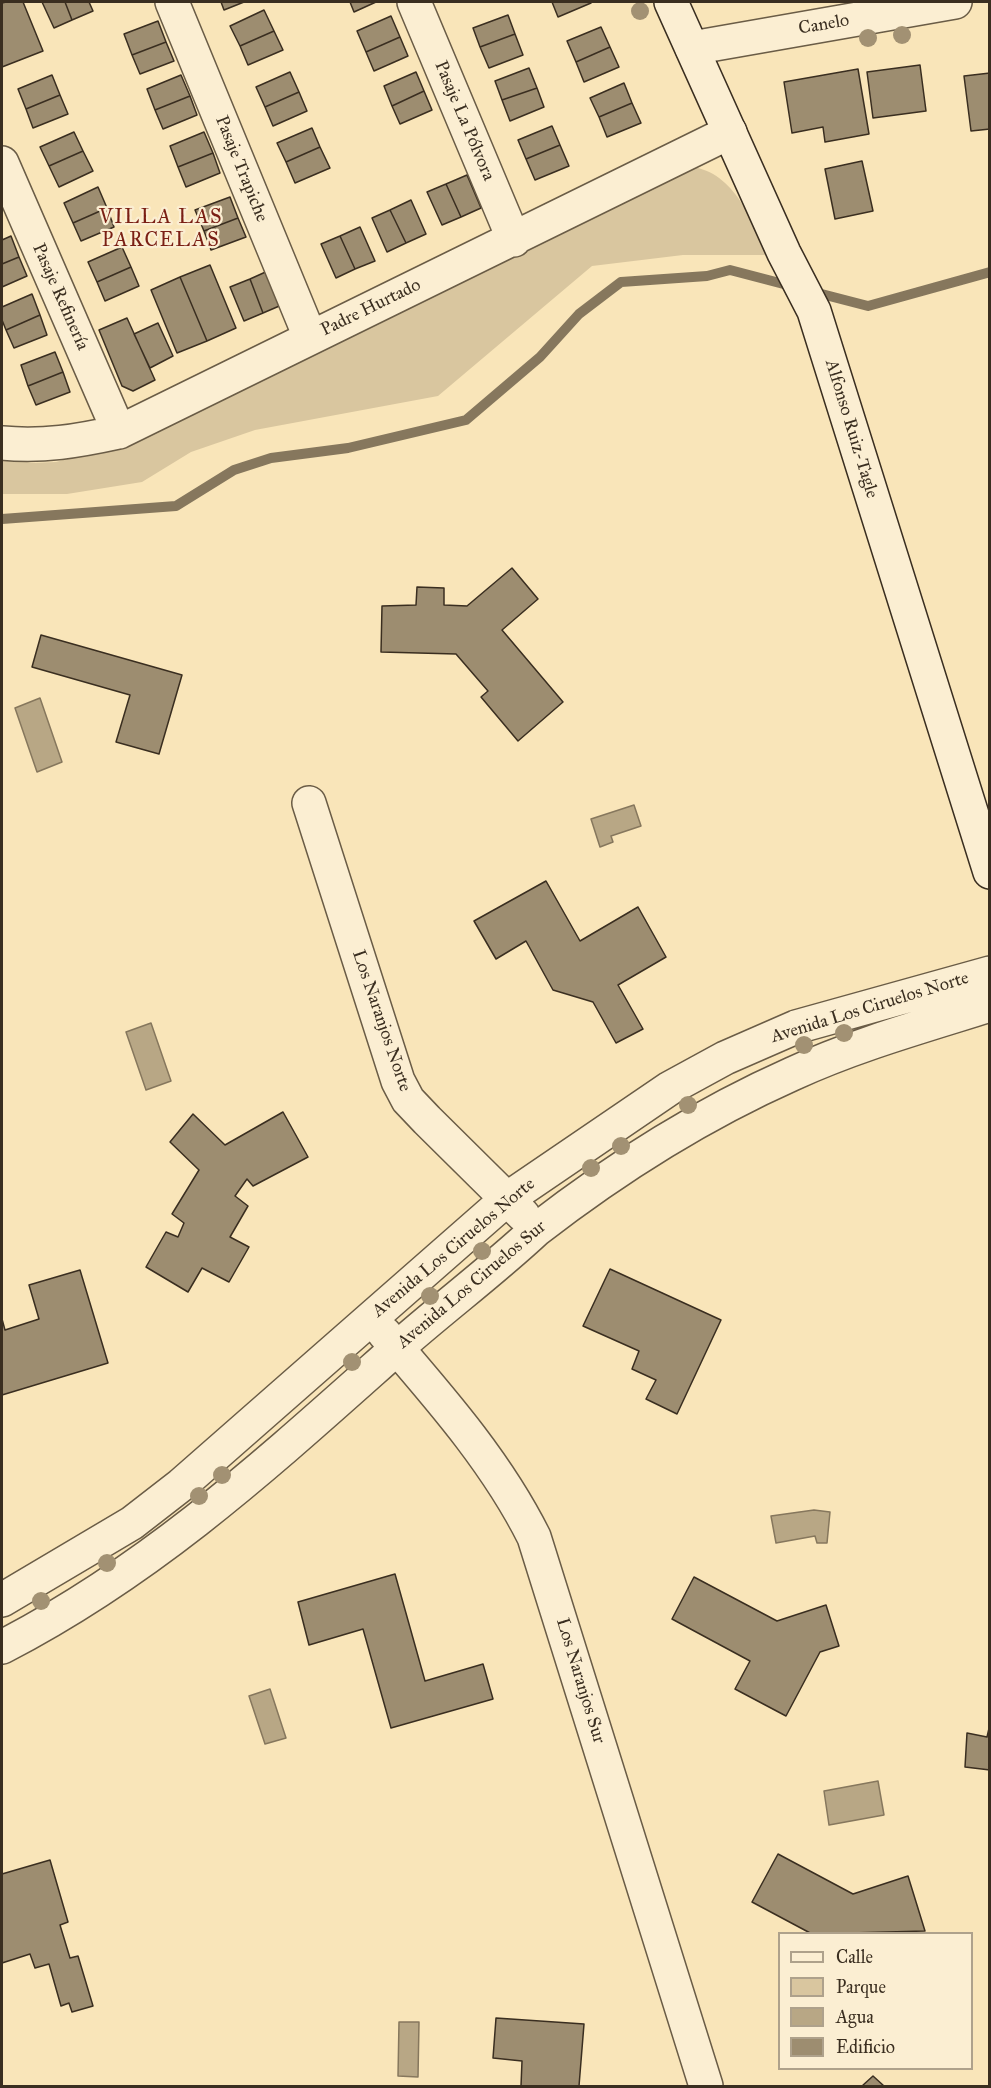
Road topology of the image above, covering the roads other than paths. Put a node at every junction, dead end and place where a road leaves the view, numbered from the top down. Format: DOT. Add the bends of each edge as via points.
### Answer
graph roads {
  1 [pos="172,2"];
  2 [pos="414,2"];
  3 [pos="671,2"];
  4 [pos="955,2"];
  5 [pos="692,48"];
  6 [pos="730,132"];
  7 [pos="2,163"];
  8 [pos="514,240"];
  9 [pos="310,338"];
  10 [pos="118,432"];
  11 [pos="2,443"];
  12 [pos="309,803"];
  13 [pos="990,872"];
  14 [pos="990,973"];
  15 [pos="990,1005"];
  16 [pos="507,1199"];
  17 [pos="536,1230"];
  18 [pos="372,1318"];
  19 [pos="398,1348"];
  20 [pos="2,1600"];
  21 [pos="2,1647"];
  22 [pos="706,2086"];
  1 -- 9 [label="street, Pasaje Trapiche"];
  2 -- 8 [label="street, Pasaje La Pólvora"];
  3 -- 5 [label="street, Alfonso Ruiz-Tagle"];
  4 -- 5 [label="street, Canelo"];
  5 -- 6 [label="street, Alfonso Ruiz-Tagle"];
  6 -- 8 [label="street, Padre Hurtado"];
  6 -- 13 [label="street, Alfonso Ruiz-Tagle" via="814,311"];
  7 -- 10 [label="street, Pasaje Refinería"];
  8 -- 9 [label="street, Padre Hurtado"];
  9 -- 10 [label="street, Padre Hurtado"];
  10 -- 11 [label="street, Padre Hurtado" via="72,443"];
  12 -- 16 [label="street, Los Naranjos Norte" via="398,1081 408,1100"];
  14 -- 16 [label="street, Avenida Los Ciruelos Norte" via="796,1027 752,1045 670,1088"];
  15 -- 17 [label="street, Avenida Los Ciruelos Sur" via="853,1050 745,1096 641,1154"];
  16 -- 17 [label="street, Los Naranjos Norte"];
  16 -- 18 [label="street, Avenida Los Ciruelos Norte"];
  17 -- 19 [label="street, Avenida Los Ciruelos Sur"];
  18 -- 19 [label="street, Los Naranjos Sur"];
  18 -- 20 [label="street, Avenida Los Ciruelos Norte" via="132,1523"];
  19 -- 21 [label="street, Avenida Los Ciruelos Sur" via="238,1488 155,1554 104,1590"];
  19 -- 22 [label="street, Los Naranjos Sur" via="482,1450 534,1537"];
}
